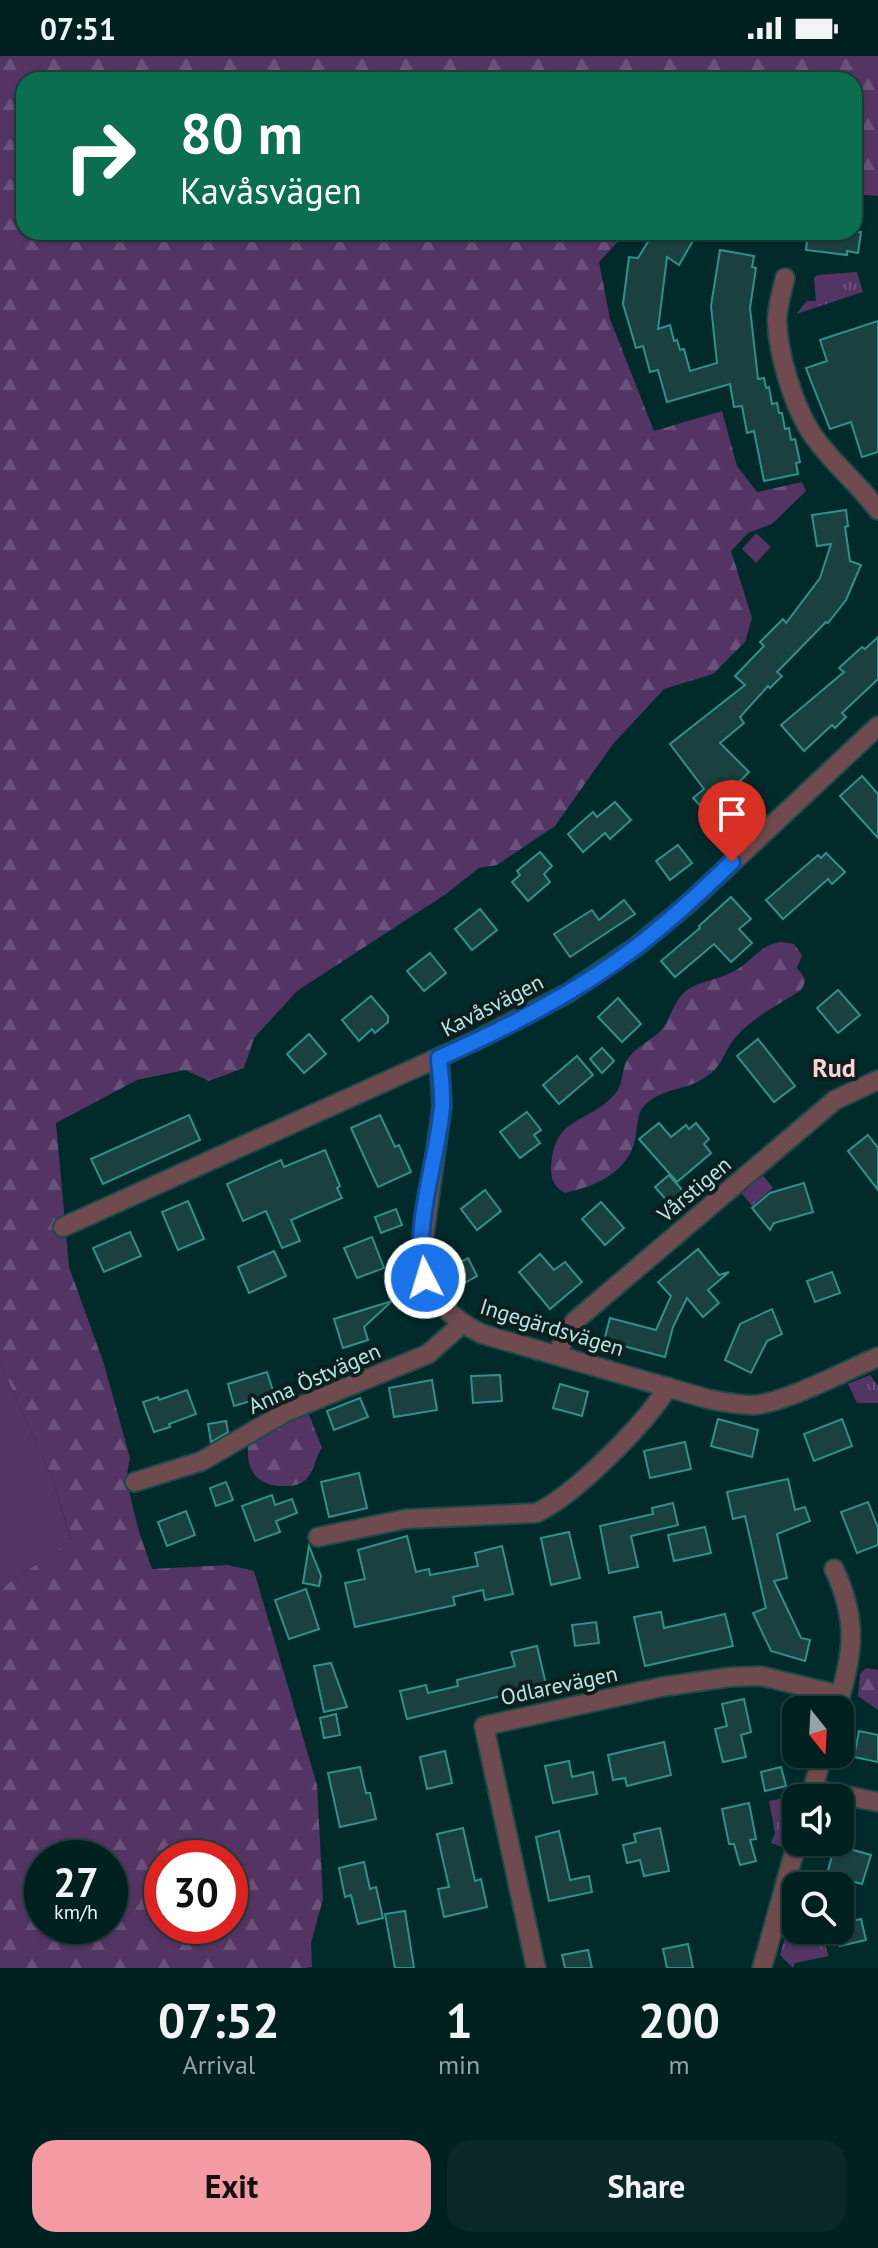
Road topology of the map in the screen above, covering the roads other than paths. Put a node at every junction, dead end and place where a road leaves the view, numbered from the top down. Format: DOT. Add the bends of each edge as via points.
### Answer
graph roads {
  1 [pos="785,278"];
  2 [pos="878,510"];
  3 [pos="878,726"];
  4 [pos="439,1058"];
  5 [pos="878,1080"];
  6 [pos="63,1227"];
  7 [pos="462,1324"];
  8 [pos="558,1354"];
  9 [pos="878,1357"];
  10 [pos="668,1387"];
  11 [pos="135,1482"];
  12 [pos="318,1537"];
  13 [pos="834,1569"];
  14 [pos="820,1696"];
  15 [pos="839,1696"];
  16 [pos="854,1799"];
  17 [pos="878,1802"];
  18 [pos="793,1856"];
  19 [pos="536,1968"];
  20 [pos="762,1968"];
  1 -- 2 [label="street" via="777,321 799,407 811,432"];
  3 -- 4 [label="street, Kavåsvägen" via="637,946 568,993"];
  4 -- 6 [label="street, Kavåsvägen"];
  4 -- 7 [label="street, Ingegärdsvägen" via="442,1106 421,1258 433,1294"];
  5 -- 8 [label="street, Vårstigen" via="835,1100 576,1320"];
  7 -- 8 [label="street, Ingegärdsvägen"];
  7 -- 11 [label="street, Anna Östvägen" via="428,1354 286,1412 202,1461"];
  8 -- 10 [label="street, Ingegärdsvägen"];
  9 -- 10 [label="street, Ingegärdsvägen" via="753,1405"];
  10 -- 12 [label="street" via="577,1487 536,1513 406,1519"];
  13 -- 15 [label="street" via="853,1632"];
  14 -- 19 [label="street, Odlarevägen" via="761,1676 730,1677 484,1726"];
  16 -- 17 [label="street"];
  18 -- 20 [label="street"];
}
